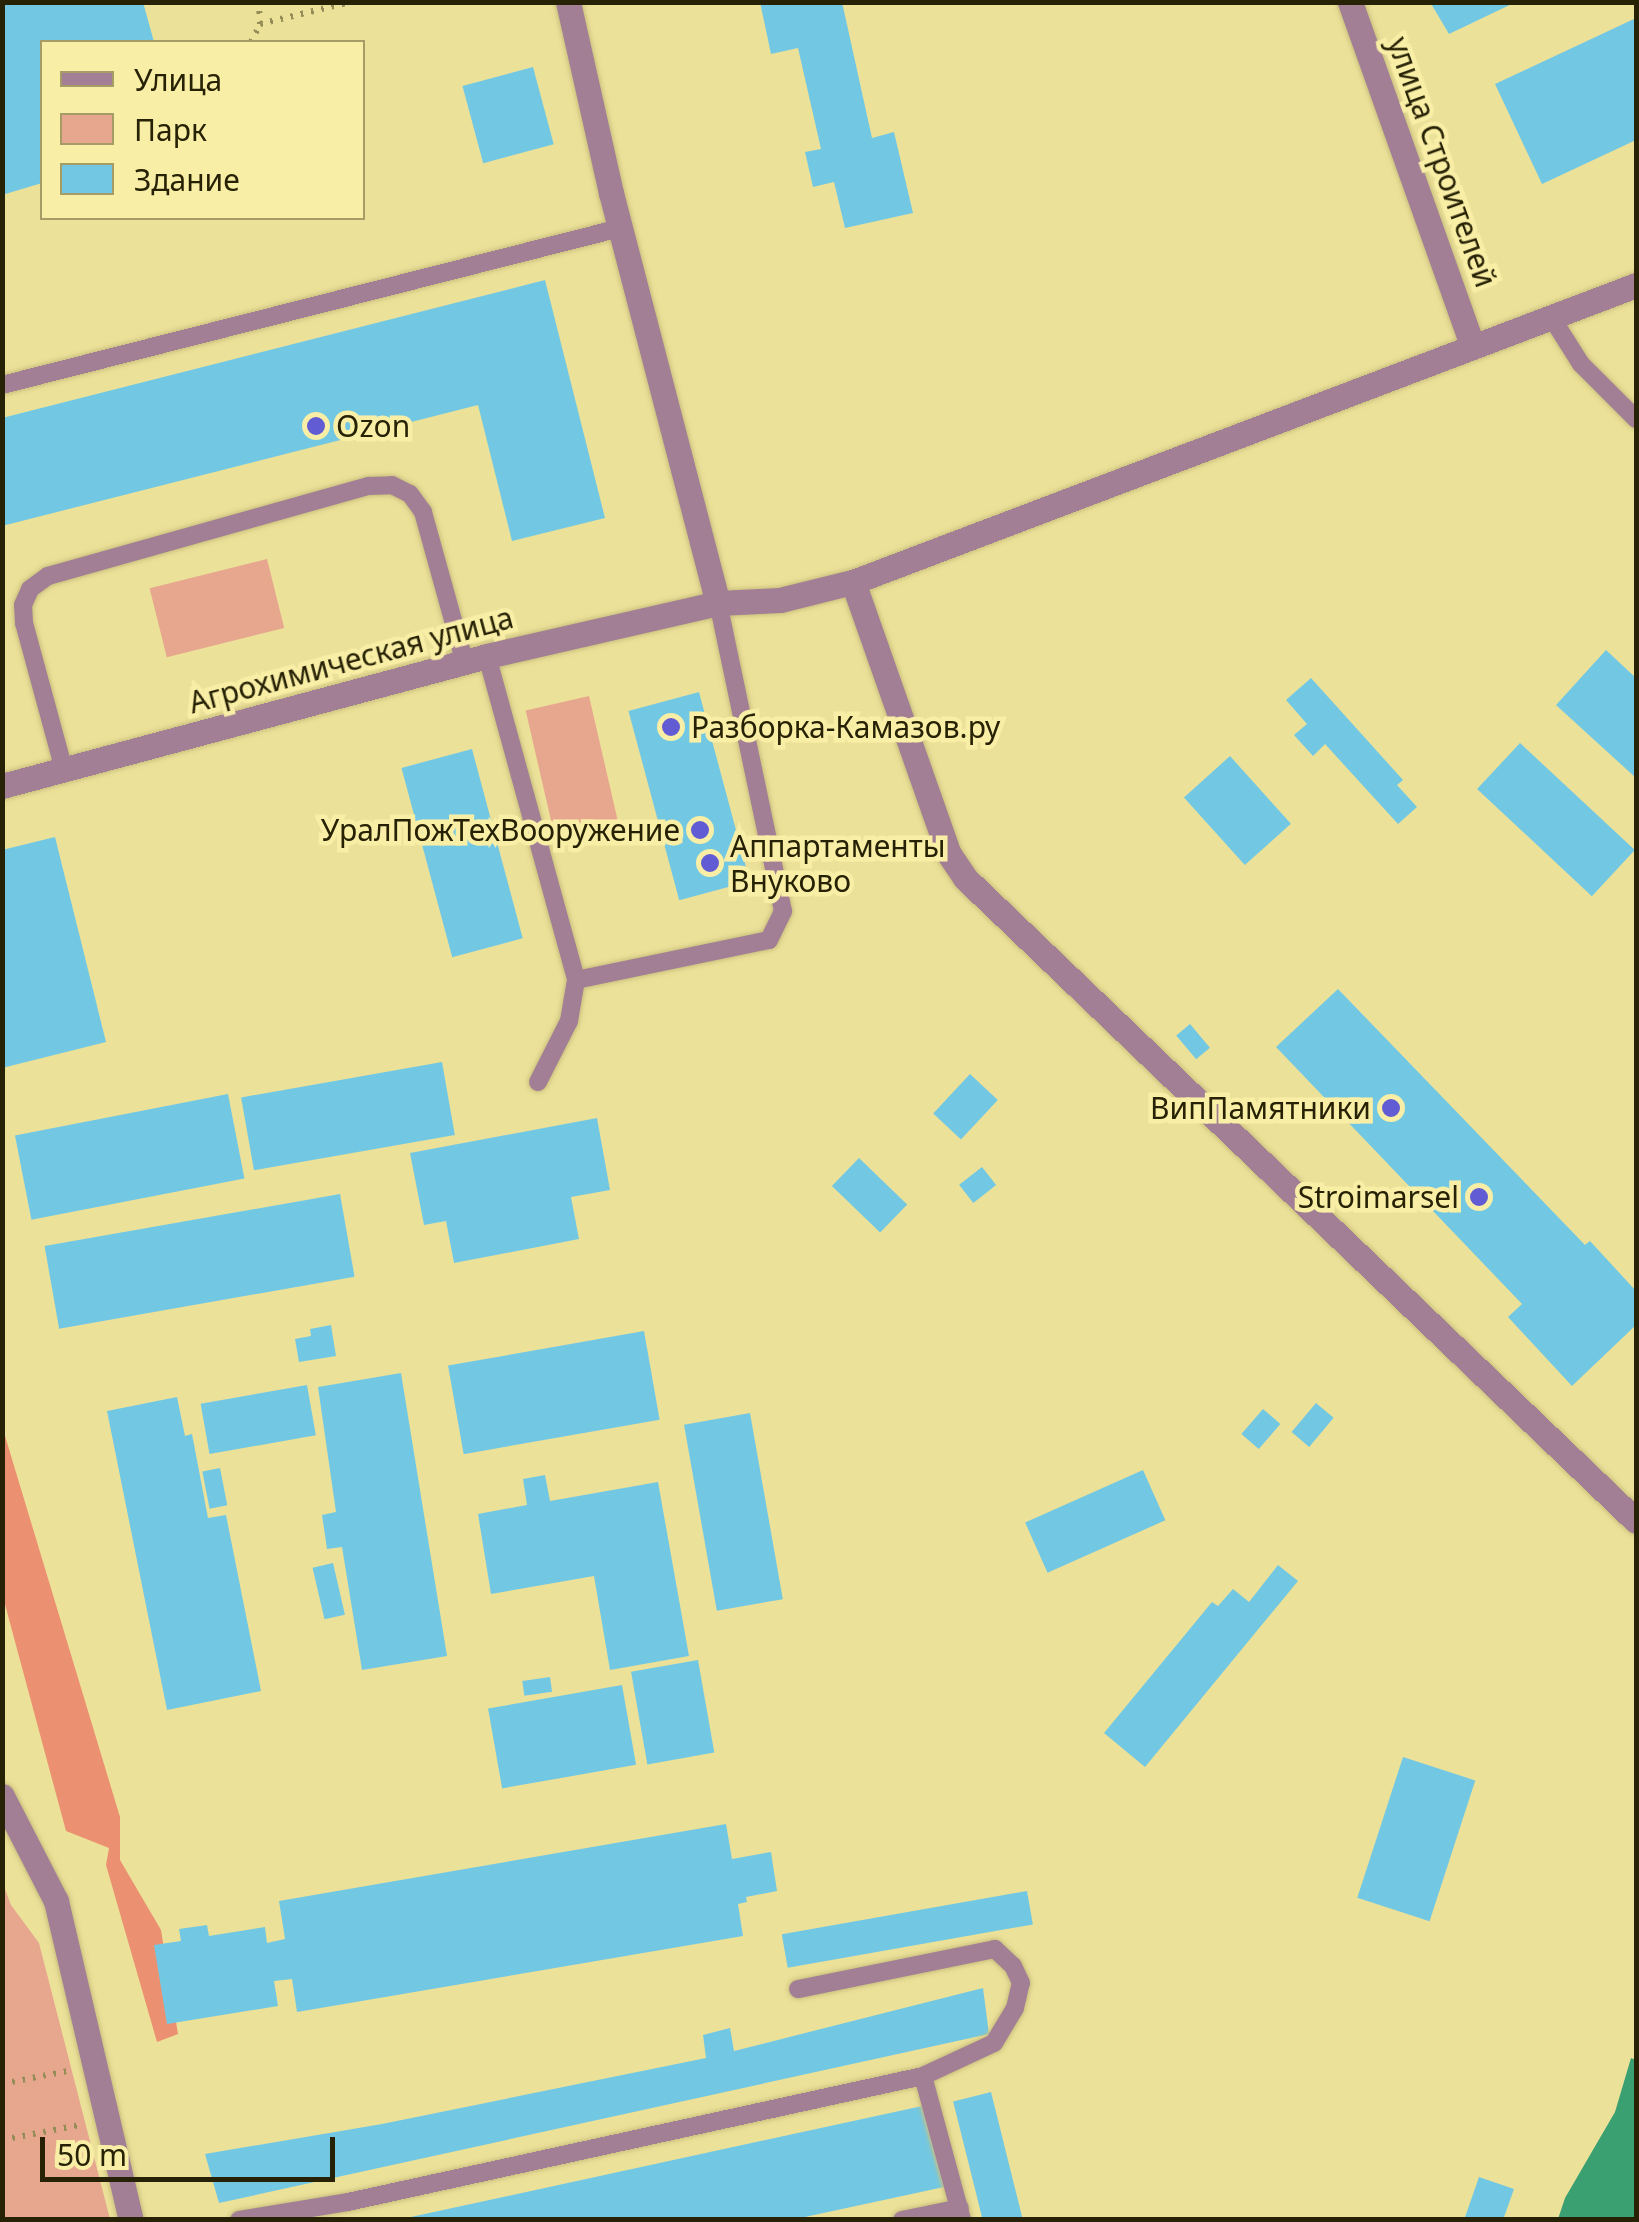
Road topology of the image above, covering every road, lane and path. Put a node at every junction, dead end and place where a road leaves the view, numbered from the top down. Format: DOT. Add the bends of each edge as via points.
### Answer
graph roads {
  1 [pos="258,2"];
  2 [pos="350,2"];
  3 [pos="568,2"];
  4 [pos="1350,2"];
  5 [pos="260,24"];
  6 [pos="252,40"];
  7 [pos="620,228"];
  8 [pos="1636,285"];
  9 [pos="1550,315"];
  10 [pos="1472,344"];
  11 [pos="2,385"];
  12 [pos="1636,419"];
  13 [pos="853,582"];
  14 [pos="718,603"];
  15 [pos="476,659"];
  16 [pos="64,770"];
  17 [pos="2,786"];
  18 [pos="576,980"];
  19 [pos="538,1082"];
  20 [pos="1636,1521"];
  21 [pos="2,1796"];
  22 [pos="798,1990"];
  23 [pos="93,2066"];
  24 [pos="924,2076"];
  25 [pos="2,2084"];
  26 [pos="106,2120"];
  27 [pos="2,2140"];
  28 [pos="350,2211"];
  29 [pos="961,2214"];
  30 [pos="282,2216"];
  31 [pos="131,2220"];
  32 [pos="239,2220"];
  33 [pos="902,2220"];
  1 -- 5 [label="path"];
  2 -- 5 [label="path"];
  3 -- 7 [label="street"];
  4 -- 10 [label="street, улица Строителей"];
  5 -- 6 [label="path"];
  7 -- 11 [label="lane"];
  7 -- 14 [label="street"];
  8 -- 9 [label="street, Агрохимическая улица"];
  9 -- 10 [label="street, Агрохимическая улица"];
  9 -- 12 [label="lane" via="1580,364"];
  10 -- 13 [label="street, Агрохимическая улица"];
  13 -- 14 [label="street, Агрохимическая улица" via="780,600"];
  13 -- 20 [label="street" via="948,854 965,878"];
  14 -- 15 [label="street, Агрохимическая улица"];
  14 -- 18 [label="lane" via="783,912 769,940"];
  15 -- 16 [label="street, Агрохимическая улица"];
  15 -- 16 [label="lane" via="422,512 410,494 369,486 48,576 30,589 22,605 24,623"];
  15 -- 18 [label="lane"];
  16 -- 17 [label="street, Агрохимическая улица"];
  18 -- 19 [label="lane" via="570,1022"];
  21 -- 23 [label="street" via="56,1901"];
  22 -- 24 [label="lane" via="995,1949 1021,1983 1006,2025 994,2043"];
  23 -- 25 [label="path"];
  23 -- 26 [label="street"];
  24 -- 28 [label="lane"];
  24 -- 29 [label="lane"];
  26 -- 27 [label="path"];
  26 -- 31 [label="street"];
  28 -- 30 [label="lane"];
  29 -- 33 [label="lane"];
  30 -- 32 [label="lane"];
}
